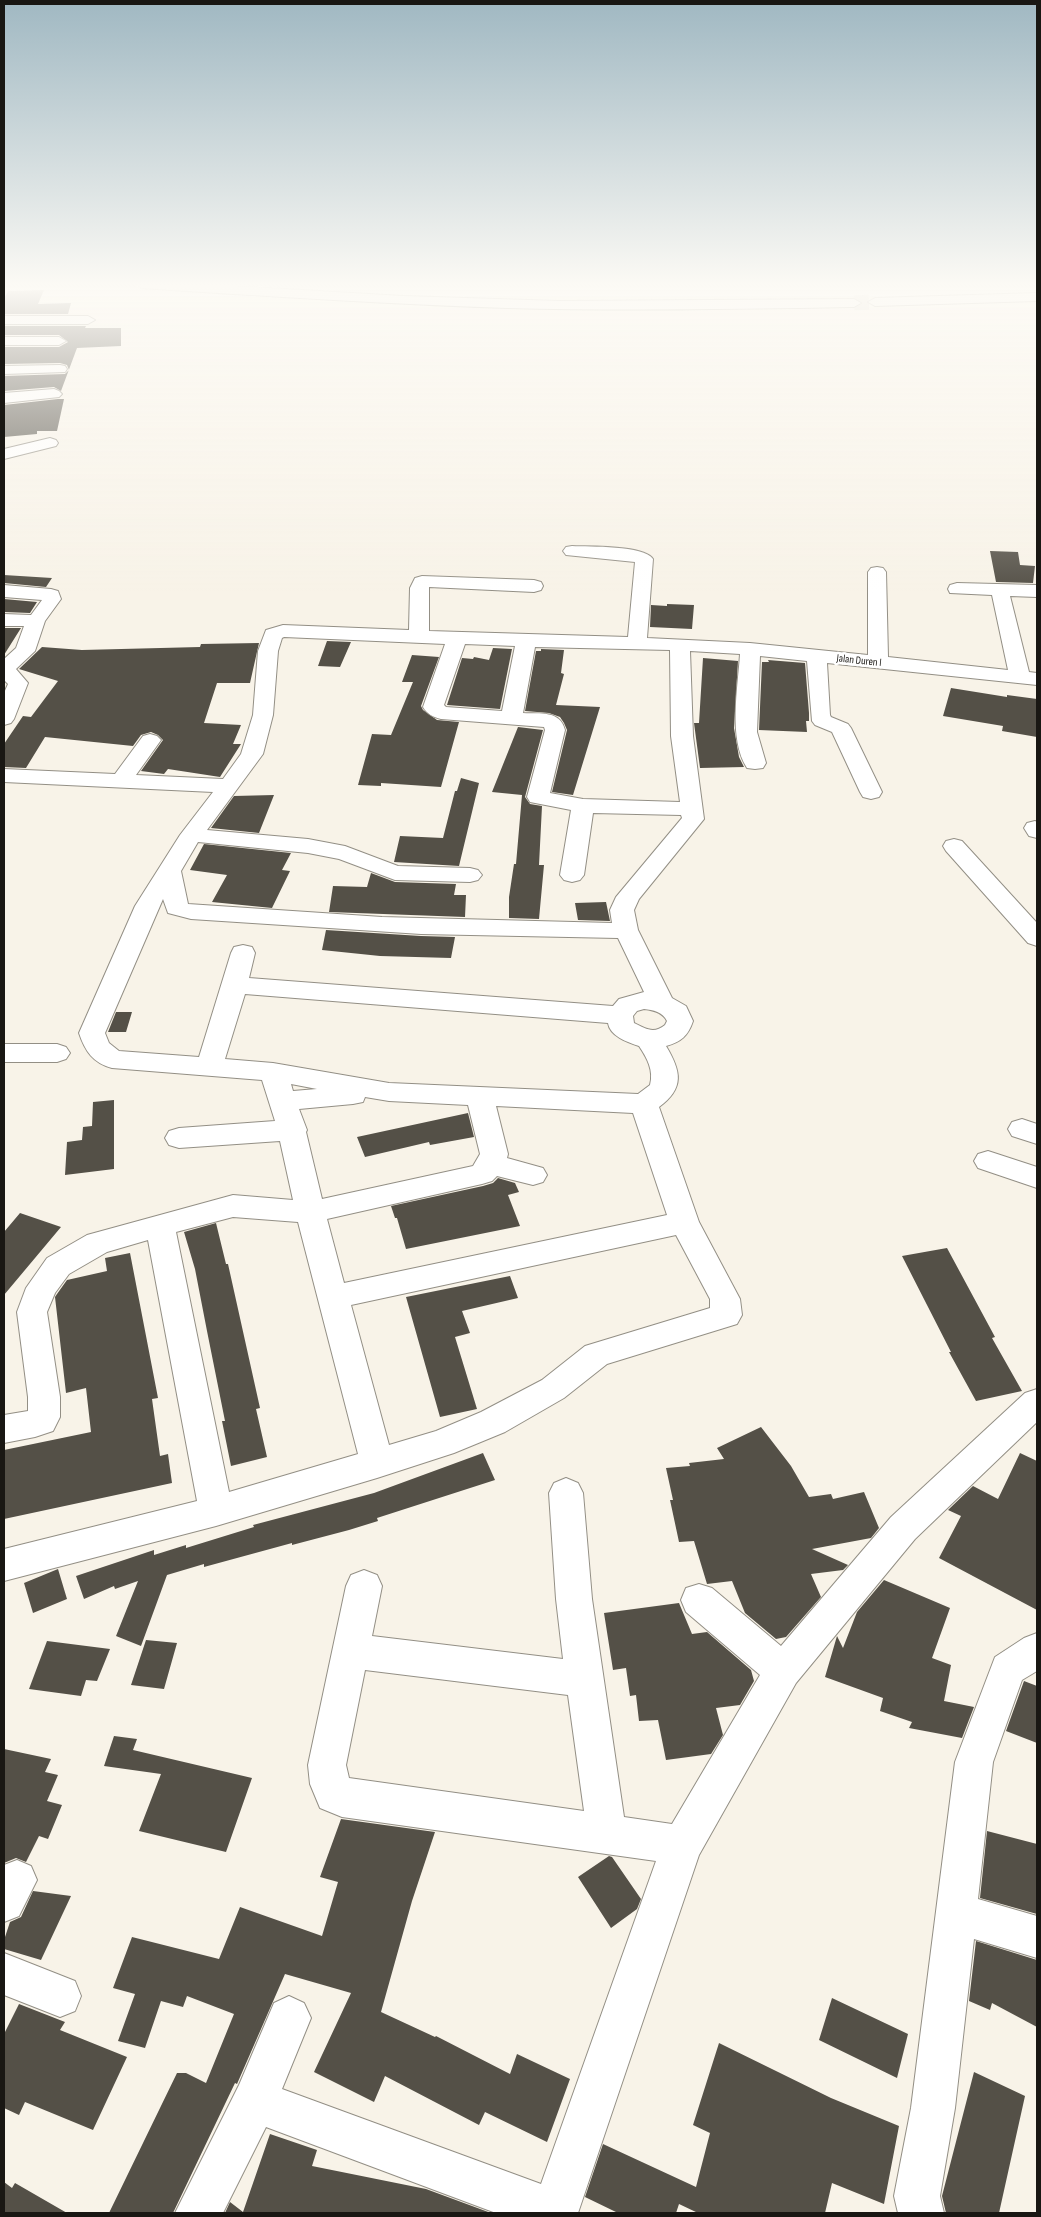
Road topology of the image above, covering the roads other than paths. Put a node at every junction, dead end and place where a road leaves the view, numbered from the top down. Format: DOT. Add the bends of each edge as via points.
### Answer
graph roads {
  1 [pos="54,394"];
  2 [pos="4,398"];
  3 [pos="50,444"];
  4 [pos="4,454"];
  5 [pos="572,551"];
  6 [pos="877,572"];
  7 [pos="534,586"];
  8 [pos="957,589"];
  9 [pos="4,591"];
  10 [pos="1000,591"];
  11 [pos="1037,591"];
  12 [pos="4,620"];
  13 [pos="36,621"];
  14 [pos="419,636"];
  15 [pos="457,638"];
  16 [pos="526,641"];
  17 [pos="637,643"];
  18 [pos="680,644"];
  19 [pos="750,649"];
  20 [pos="817,656"];
  21 [pos="878,663"];
  22 [pos="1028,678"];
  23 [pos="4,718"];
  24 [pos="511,719"];
  25 [pos="150,740"];
  26 [pos="755,763"];
  27 [pos="4,775"];
  28 [pos="121,781"];
  29 [pos="229,786"];
  30 [pos="871,792"];
  31 [pos="583,806"];
  32 [pos="692,809"];
  33 [pos="191,836"];
  34 [pos="954,846"];
  35 [pos="169,871"];
  36 [pos="470,874"];
  37 [pos="572,875"];
  38 [pos="626,930"];
  39 [pos="1037,938"];
  40 [pos="244,953"];
  41 [pos="235,985"];
  42 [pos="660,1002"];
  43 [pos="620,1015"];
  44 [pos="649,1040"];
  45 [pos="4,1053"];
  46 [pos="57,1053"];
  47 [pos="210,1068"];
  48 [pos="273,1072"];
  49 [pos="389,1092"];
  50 [pos="479,1095"];
  51 [pos="285,1101"];
  52 [pos="644,1104"];
  53 [pos="293,1130"];
  54 [pos="179,1138"];
  55 [pos="988,1161"];
  56 [pos="491,1164"];
  57 [pos="533,1175"];
  58 [pos="1037,1178"];
  59 [pos="311,1212"];
  60 [pos="684,1222"];
  61 [pos="160,1225"];
  62 [pos="334,1297"];
  63 [pos="1037,1402"];
  64 [pos="4,1429"];
  65 [pos="377,1464"];
  66 [pos="566,1493"];
  67 [pos="216,1511"];
  68 [pos="4,1565"];
  69 [pos="364,1586"];
  70 [pos="699,1600"];
  71 [pos="1037,1650"];
  72 [pos="351,1651"];
  73 [pos="783,1671"];
  74 [pos="584,1679"];
  75 [pos="607,1834"];
  76 [pos="682,1845"];
  77 [pos="957,1913"];
  78 [pos="1037,1937"];
  79 [pos="4,1974"];
  80 [pos="60,1996"];
  81 [pos="289,2018"];
  82 [pos="255,2102"];
  83 [pos="198,2213"];
  84 [pos="554,2213"];
  85 [pos="921,2213"];
  1 -- 2 [label="main road"];
  3 -- 4 [label="main road"];
  5 -- 17 [label="main road" via="644,558"];
  6 -- 21 [label="main road"];
  7 -- 14 [label="main road" via="422,582 419,588"];
  8 -- 10 [label="main road"];
  9 -- 13 [label="main road" via="51,595 50,602"];
  10 -- 11 [label="main road"];
  10 -- 22 [label="main road"];
  12 -- 13 [label="main road"];
  13 -- 23 [label="main road" via="25,651 4,669 18,683"];
  14 -- 15 [label="main road, Jalan Duren I"];
  14 -- 29 [label="main road, Jalan Duren I" via="283,630 273,634 268,652 262,715 252,754"];
  15 -- 16 [label="main road, Jalan Duren I"];
  15 -- 24 [label="main road" via="433,707 441,713"];
  16 -- 17 [label="main road, Jalan Duren I"];
  16 -- 24 [label="main road"];
  17 -- 18 [label="main road, Jalan Duren I"];
  18 -- 19 [label="main road, Jalan Duren I"];
  18 -- 32 [label="main road" via="682,736"];
  19 -- 20 [label="main road, Jalan Duren I"];
  19 -- 26 [label="main road" via="746,732"];
  20 -- 21 [label="main road, Jalan Duren I"];
  20 -- 30 [label="main road" via="822,721 841,728"];
  21 -- 22 [label="main road, Jalan Duren I"];
  24 -- 31 [label="main road" via="553,724 538,797"];
  25 -- 28 [label="main road"];
  27 -- 28 [label="main road"];
  28 -- 29 [label="main road"];
  29 -- 33 [label="main road"];
  31 -- 32 [label="main road"];
  31 -- 37 [label="main road"];
  32 -- 38 [label="main road" via="694,819 628,897 622,910"];
  33 -- 35 [label="main road"];
  33 -- 36 [label="main road" via="308,846 345,853 395,873"];
  34 -- 39 [label="main road"];
  35 -- 38 [label="main road" via="177,908 191,912 461,928"];
  35 -- 47 [label="main road" via="147,906 92,1032 97,1048 112,1059"];
  38 -- 42 [label="main road"];
  40 -- 41 [label="main road"];
  41 -- 43 [label="main road"];
  41 -- 47 [label="main road"];
  42 -- 43 [label="main road" via="643,1000 628,1005"];
  42 -- 44 [label="main road" via="678,1013 679,1029 672,1035"];
  43 -- 44 [label="main road" via="622,1027 633,1036"];
  44 -- 52 [label="main road" via="664,1066 665,1079 661,1091"];
  45 -- 46 [label="main road"];
  47 -- 48 [label="main road"];
  48 -- 49 [label="main road"];
  48 -- 51 [label="main road"];
  49 -- 50 [label="main road"];
  49 -- 51 [label="main road"];
  50 -- 52 [label="main road"];
  50 -- 56 [label="main road" via="494,1154"];
  51 -- 53 [label="main road"];
  52 -- 60 [label="main road"];
  53 -- 54 [label="main road"];
  53 -- 59 [label="main road"];
  55 -- 58 [label="main road"];
  56 -- 57 [label="main road"];
  56 -- 59 [label="main road" via="482,1174"];
  59 -- 61 [label="main road" via="233,1206"];
  59 -- 62 [label="main road"];
  60 -- 62 [label="main road"];
  60 -- 65 [label="main road" via="725,1299 726,1315 596,1355 553,1389 494,1422"];
  61 -- 64 [label="main road" via="98,1243 58,1266 41,1288 32,1312 44,1417 35,1423"];
  61 -- 67 [label="main road"];
  62 -- 65 [label="main road"];
  63 -- 73 [label="main road" via="903,1528"];
  65 -- 67 [label="main road"];
  66 -- 74 [label="main road"];
  67 -- 68 [label="main road"];
  69 -- 72 [label="main road"];
  70 -- 73 [label="main road"];
  71 -- 77 [label="main road" via="1008,1669 974,1762"];
  72 -- 74 [label="main road"];
  72 -- 75 [label="main road" via="327,1765 334,1794"];
  73 -- 76 [label="main road"];
  74 -- 75 [label="main road"];
  75 -- 76 [label="main road"];
  76 -- 84 [label="main road"];
  77 -- 78 [label="main road"];
  77 -- 85 [label="main road" via="933,2108 917,2196"];
  79 -- 80 [label="main road"];
  81 -- 82 [label="main road"];
  82 -- 83 [label="main road"];
  82 -- 84 [label="main road"];
}
